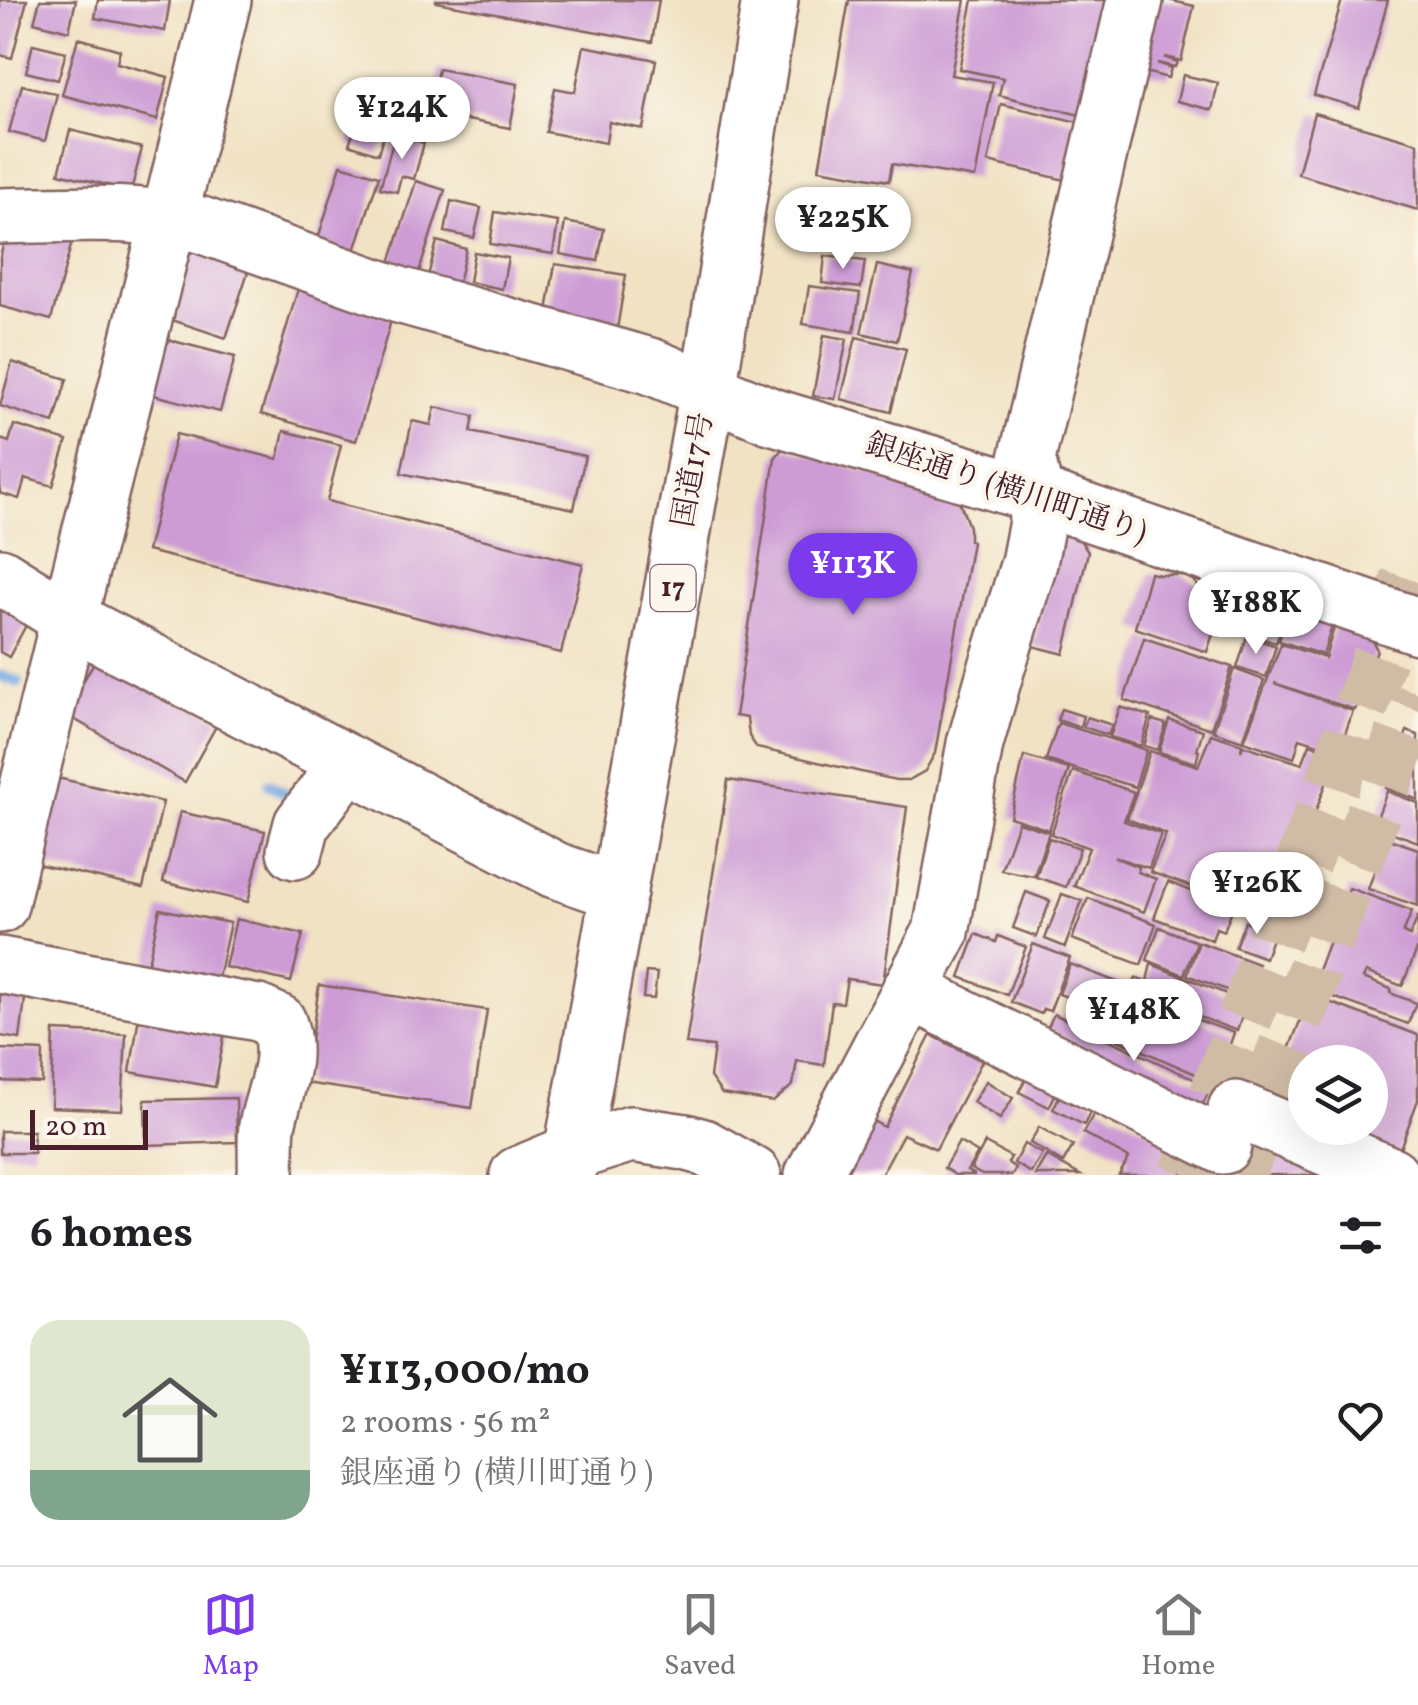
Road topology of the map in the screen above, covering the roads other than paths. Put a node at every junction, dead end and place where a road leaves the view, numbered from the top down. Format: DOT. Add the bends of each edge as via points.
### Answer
graph roads {
  1 [pos="223,0"];
  2 [pos="770,0"];
  3 [pos="1135,0"];
  4 [pos="0,216"];
  5 [pos="171,218"];
  6 [pos="708,390"];
  7 [pos="1036,495"];
  8 [pos="0,576"];
  9 [pos="70,620"];
  10 [pos="1416,625"];
  11 [pos="348,763"];
  12 [pos="10,819"];
  13 [pos="296,851"];
  14 [pos="619,892"];
  15 [pos="0,905"];
  16 [pos="0,965"];
  17 [pos="910,992"];
  18 [pos="570,1164"];
  19 [pos="266,1175"];
  20 [pos="518,1175"];
  21 [pos="752,1175"];
  22 [pos="813,1175"];
  23 [pos="1391,1175"];
  1 -- 5 [label="main road"];
  2 -- 6 [label="main road, 国道17号 / 17"];
  3 -- 7 [label="main road" via="1027,459"];
  4 -- 5 [label="main road, 銀座通り (横川町通り)"];
  5 -- 6 [label="main road, 銀座通り (横川町通り)" via="399,294 650,366"];
  5 -- 9 [label="main road"];
  6 -- 7 [label="main road, 銀座通り (横川町通り)" via="771,416"];
  6 -- 14 [label="main road, 国道17号 / 17"];
  7 -- 10 [label="main road, 銀座通り (横川町通り)"];
  7 -- 17 [label="main road" via="1029,563 976,744 941,932"];
  8 -- 9 [label="main road"];
  9 -- 11 [label="main road"];
  9 -- 12 [label="main road"];
  11 -- 13 [label="main road" via="302,824"];
  11 -- 14 [label="main road" via="556,870"];
  12 -- 15 [label="main road"];
  14 -- 18 [label="main road, 国道17号 / 17"];
  16 -- 19 [label="main road" via="278,1022 285,1058 267,1128"];
  17 -- 22 [label="main road"];
  17 -- 23 [label="main road" via="1230,1127"];
  18 -- 20 [label="main road"];
  18 -- 21 [label="main road" via="631,1134 703,1147"];
}
